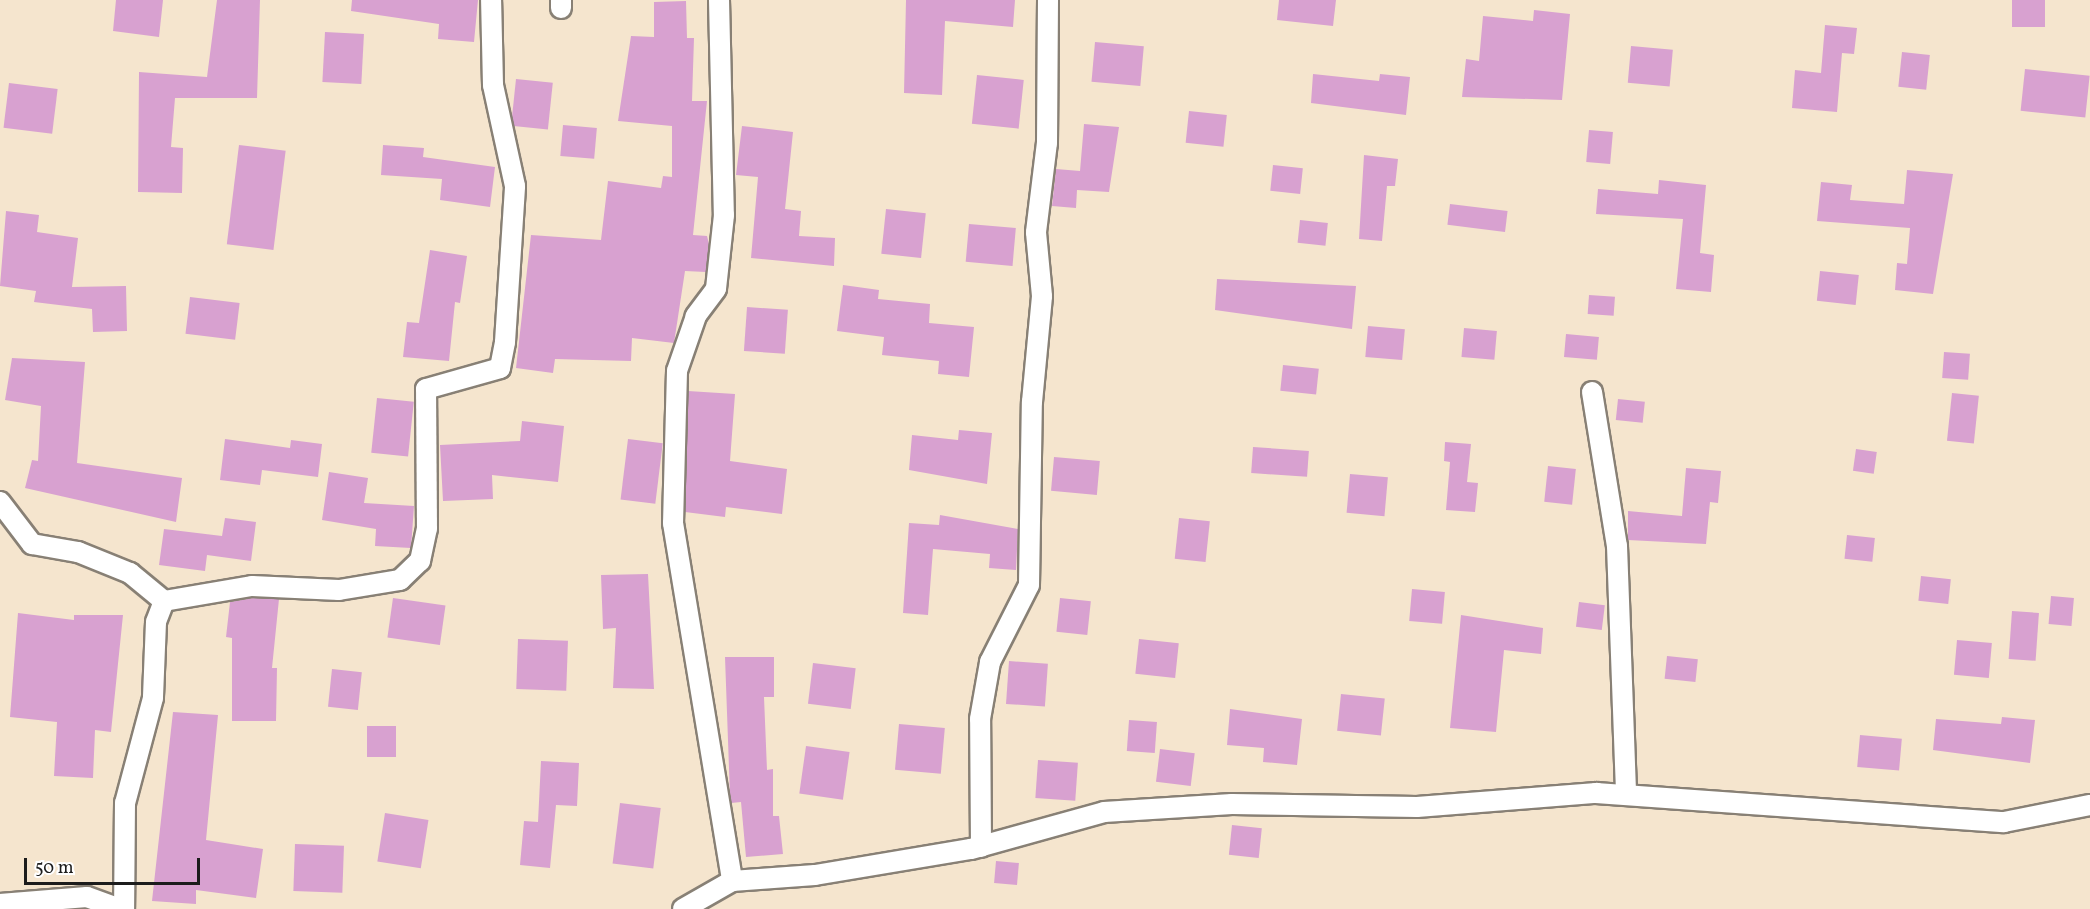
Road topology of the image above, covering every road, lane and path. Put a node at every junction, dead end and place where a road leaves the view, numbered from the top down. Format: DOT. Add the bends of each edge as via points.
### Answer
graph roads {
  1 [pos="491,0"];
  2 [pos="718,0"];
  3 [pos="1048,0"];
  4 [pos="1592,392"];
  5 [pos="0,502"];
  6 [pos="164,601"];
  7 [pos="1626,795"];
  8 [pos="2090,805"];
  9 [pos="981,847"];
  10 [pos="732,881"];
  11 [pos="0,904"];
  12 [pos="122,909"];
  13 [pos="683,909"];
  1 -- 6 [label="street" via="493,85 515,186 505,342 500,368 426,389 427,529 420,561 400,580 339,590 252,586"];
  2 -- 10 [label="street" via="724,215 716,289 696,316 677,371 673,523"];
  3 -- 9 [label="street" via="1047,142 1036,232 1042,296 1032,402 1029,585 990,662 980,719"];
  4 -- 7 [label="street" via="1617,546"];
  5 -- 6 [label="street" via="32,544 78,552 130,573"];
  6 -- 12 [label="street" via="156,622 153,698 124,803"];
  7 -- 8 [label="street" via="2004,822"];
  7 -- 9 [label="street" via="1417,807 1232,804 1104,812"];
  9 -- 10 [label="street" via="815,875"];
  10 -- 13 [label="street"];
  11 -- 12 [label="street" via="87,897"];
}
